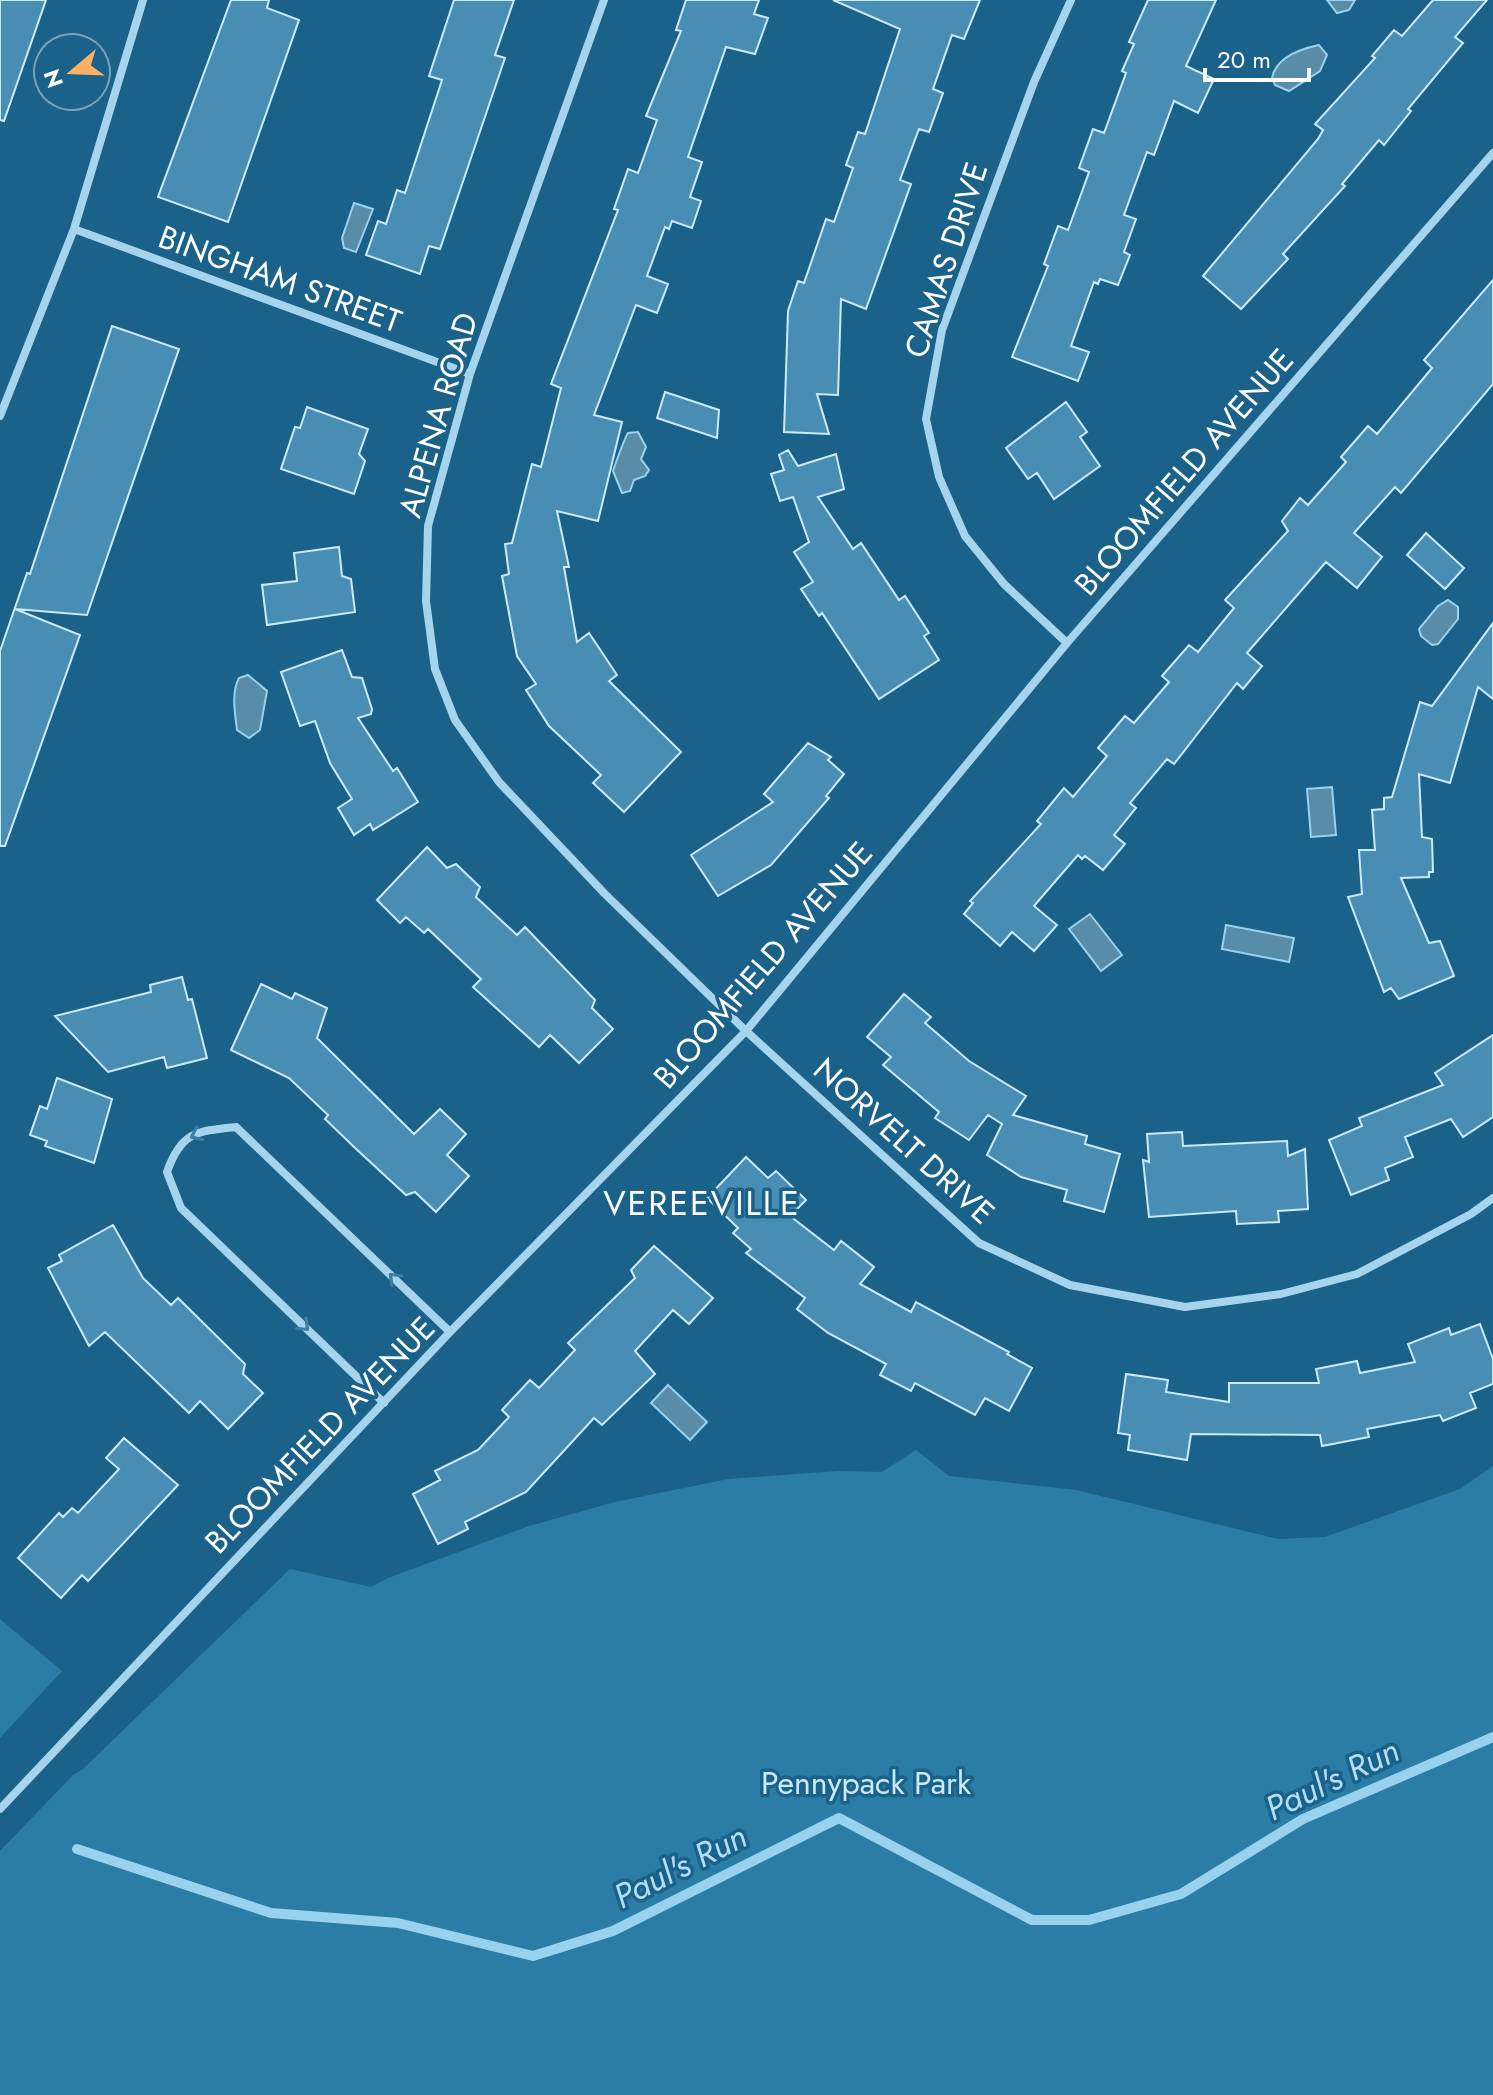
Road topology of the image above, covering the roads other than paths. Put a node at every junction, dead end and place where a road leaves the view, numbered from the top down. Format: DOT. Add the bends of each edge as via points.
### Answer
graph roads {
  1 [pos="143,0"];
  2 [pos="604,0"];
  3 [pos="1071,0"];
  4 [pos="1493,153"];
  5 [pos="74,229"];
  6 [pos="470,374"];
  7 [pos="0,416"];
  8 [pos="1067,643"];
  9 [pos="746,1031"];
  10 [pos="1493,1198"];
  11 [pos="450,1332"];
  12 [pos="384,1403"];
  13 [pos="0,1809"];
  1 -- 5 [label="street"];
  2 -- 6 [label="street, ALPENA ROAD"];
  3 -- 8 [label="street, CAMAS DRIVE" via="1034,82 942,330 926,419 939,477 965,536 1004,584"];
  4 -- 8 [label="street, BLOOMFIELD AVENUE"];
  5 -- 6 [label="street, BINGHAM STREET"];
  5 -- 7 [label="street"];
  6 -- 9 [label="street, ALPENA ROAD" via="428,526 426,601 435,669 455,720 499,782"];
  8 -- 9 [label="street, BLOOMFIELD AVENUE"];
  9 -- 10 [label="street, NORVELT DRIVE" via="979,1243 1070,1285 1185,1307 1281,1294 1357,1274"];
  9 -- 11 [label="street, BLOOMFIELD AVENUE"];
  11 -- 12 [label="street, BLOOMFIELD AVENUE"];
  11 -- 12 [label="street, one-way" via="236,1127 200,1130 176,1146 167,1172 181,1208"];
  12 -- 13 [label="street, BLOOMFIELD AVENUE"];
}
